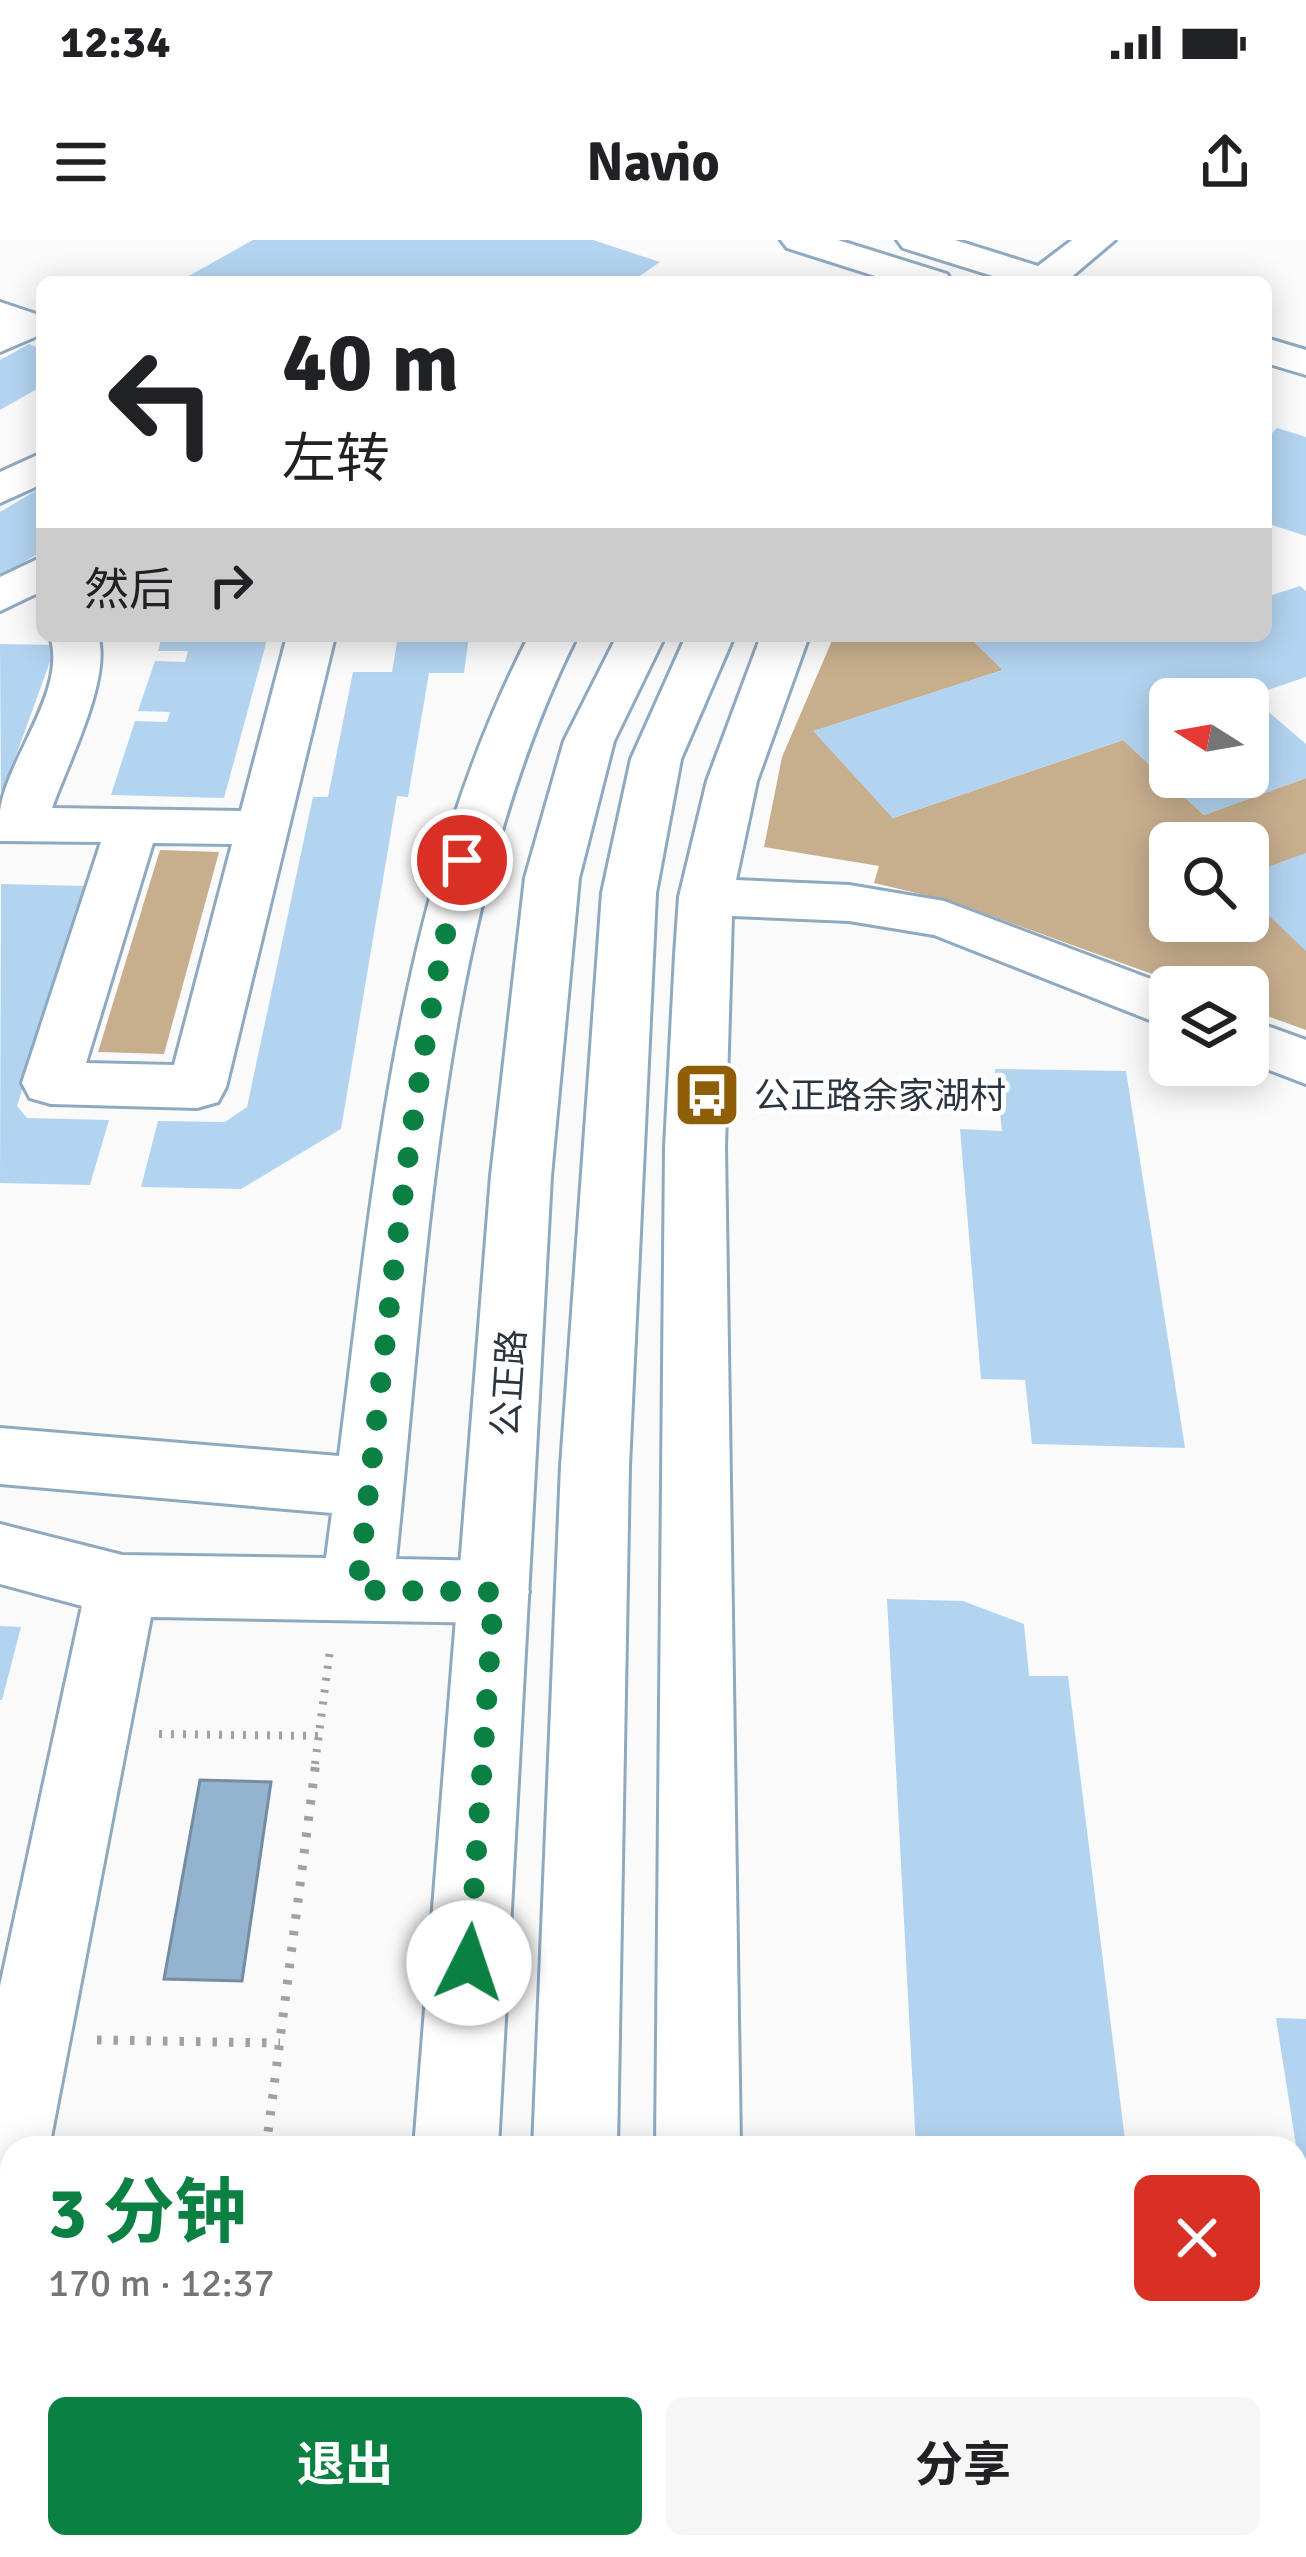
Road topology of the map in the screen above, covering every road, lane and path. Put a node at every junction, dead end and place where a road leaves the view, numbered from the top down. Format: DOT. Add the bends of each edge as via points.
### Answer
graph roads {
  1 [pos="782,240"];
  2 [pos="800,240"];
  3 [pos="916,240"];
  4 [pos="1022,240"];
  5 [pos="1096,240"];
  6 [pos="980,273"];
  7 [pos="827,276"];
  8 [pos="914,276"];
  9 [pos="1052,276"];
  10 [pos="0,314"];
  11 [pos="0,340"];
  12 [pos="1272,352"];
  13 [pos="1306,363"];
  14 [pos="1272,387"];
  15 [pos="1306,398"];
  16 [pos="36,469"];
  17 [pos="0,490"];
  18 [pos="36,578"];
  19 [pos="15,603"];
  20 [pos="76,642"];
  21 [pos="308,642"];
  22 [pos="550,642"];
  23 [pos="638,642"];
  24 [pos="707,642"];
  25 [pos="783,642"];
  26 [pos="10,824"];
  27 [pos="132,826"];
  28 [pos="262,828"];
  29 [pos="706,897"];
  30 [pos="1149,1000"];
  31 [pos="1269,1048"];
  32 [pos="1306,1063"];
  33 [pos="0,1456"];
  34 [pos="370,1487"];
  35 [pos="0,1554"];
  36 [pos="122,1586"];
  37 [pos="347,1590"];
  38 [pos="494,1592"];
  39 [pos="92,1734"];
  40 [pos="318,1736"];
  41 [pos="29,2038"];
  42 [pos="280,2043"];
  43 [pos="9,2136"];
  44 [pos="268,2136"];
  45 [pos="457,2136"];
  46 [pos="575,2136"];
  47 [pos="698,2136"];
  1 -- 7 [label="main road"];
  2 -- 8 [label="main road"];
  3 -- 6 [label="main road"];
  4 -- 6 [label="main road"];
  5 -- 9 [label="main road"];
  10 -- 11 [label="main road" via="29,325"];
  12 -- 13 [label="main road"];
  14 -- 15 [label="main road"];
  16 -- 17 [label="main road"];
  18 -- 19 [label="main road"];
  20 -- 26 [label="main road" via="75,676"];
  21 -- 28 [label="main road"];
  22 -- 34 [label="main road" via="488,781 445,932"];
  23 -- 38 [label="main road, 公正路" via="589,742 552,878 521,1176"];
  24 -- 46 [label="main road" via="656,759 629,893 595,1466"];
  25 -- 29 [label="main road" via="732,781"];
  26 -- 27 [label="main road"];
  27 -- 28 [label="main road"];
  27 -- 28 [label="main road" via="51,1083 197,1087"];
  29 -- 30 [label="main road" via="849,903 944,919"];
  29 -- 47 [label="main road" via="695,1147"];
  31 -- 32 [label="main road"];
  33 -- 34 [label="main road"];
  34 -- 37 [label="main road"];
  35 -- 36 [label="main road"];
  36 -- 37 [label="main road"];
  36 -- 39 [label="main road"];
  37 -- 38 [label="main road"];
  37 -- 40 [label="path"];
  38 -- 45 [label="main road, 公正路"];
  39 -- 40 [label="path"];
  39 -- 41 [label="main road"];
  40 -- 42 [label="path"];
  41 -- 42 [label="path"];
  41 -- 43 [label="main road"];
  42 -- 44 [label="path"];
}
